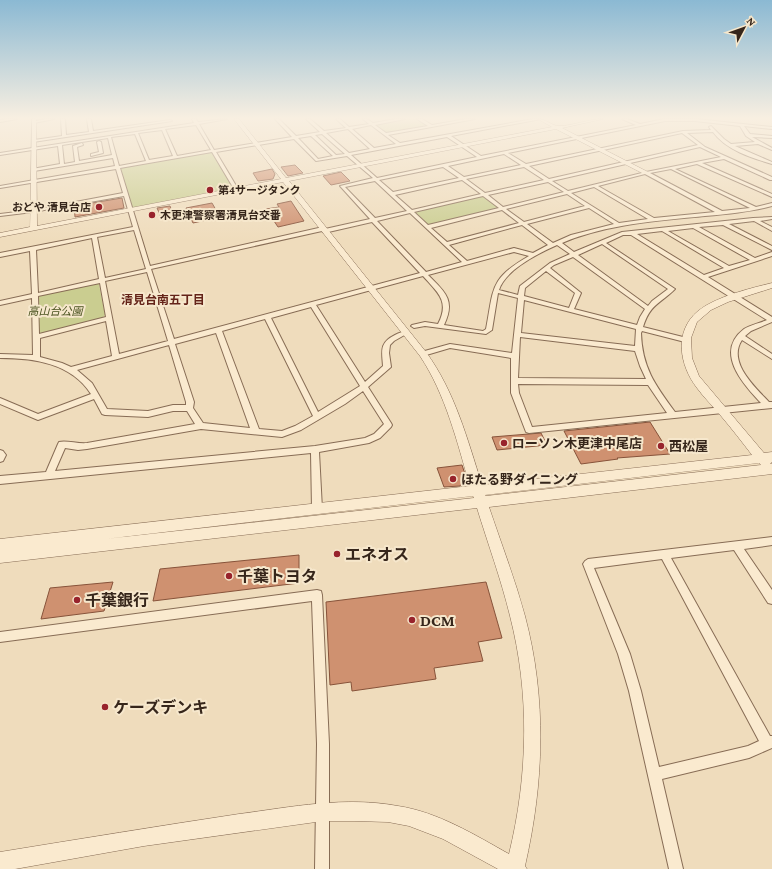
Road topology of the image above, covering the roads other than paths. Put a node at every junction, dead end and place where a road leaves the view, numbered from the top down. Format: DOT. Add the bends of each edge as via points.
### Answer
graph roads {
  1 [pos="34,160"];
  2 [pos="61,160"];
  3 [pos="77,160"];
  4 [pos="81,160"];
  5 [pos="116,160"];
  6 [pos="165,160"];
  7 [pos="218,160"];
  8 [pos="268,160"];
  9 [pos="354,160"];
  10 [pos="394,160"];
  11 [pos="473,160"];
  12 [pos="515,160"];
  13 [pos="555,160"];
  14 [pos="619,160"];
  15 [pos="636,160"];
  16 [pos="715,160"];
  17 [pos="726,160"];
  18 [pos="762,160"];
  19 [pos="148,162"];
  20 [pos="624,162"];
  21 [pos="698,163"];
  22 [pos="772,164"];
  23 [pos="62,165"];
  24 [pos="444,165"];
  25 [pos="361,166"];
  26 [pos="525,166"];
  27 [pos="118,167"];
  28 [pos="671,168"];
  29 [pos="34,170"];
  30 [pos="646,173"];
  31 [pos="376,179"];
  32 [pos="463,179"];
  33 [pos="772,179"];
  34 [pos="284,180"];
  35 [pos="547,180"];
  36 [pos="34,181"];
  37 [pos="595,186"];
  38 [pos="0,187"];
  39 [pos="236,189"];
  40 [pos="568,192"];
  41 [pos="125,194"];
  42 [pos="392,194"];
  43 [pos="484,194"];
  44 [pos="772,196"];
  45 [pos="772,204"];
  46 [pos="590,206"];
  47 [pos="503,208"];
  48 [pos="755,209"];
  49 [pos="130,210"];
  50 [pos="34,211"];
  51 [pos="410,211"];
  52 [pos="737,211"];
  53 [pos="721,213"];
  54 [pos="0,215"];
  55 [pos="772,218"];
  56 [pos="373,220"];
  57 [pos="653,220"];
  58 [pos="754,220"];
  59 [pos="723,223"];
  60 [pos="524,224"];
  61 [pos="617,224"];
  62 [pos="694,226"];
  63 [pos="428,227"];
  64 [pos="136,228"];
  65 [pos="33,229"];
  66 [pos="772,229"];
  67 [pos="324,230"];
  68 [pos="663,230"];
  69 [pos="633,233"];
  70 [pos="0,235"];
  71 [pos="94,236"];
  72 [pos="602,242"];
  73 [pos="446,244"];
  74 [pos="555,244"];
  75 [pos="772,248"];
  76 [pos="33,249"];
  77 [pos="573,254"];
  78 [pos="772,254"];
  79 [pos="0,255"];
  80 [pos="533,255"];
  81 [pos="755,260"];
  82 [pos="466,263"];
  83 [pos="546,268"];
  84 [pos="730,268"];
  85 [pos="149,269"];
  86 [pos="424,274"];
  87 [pos="703,277"];
  88 [pos="102,280"];
  89 [pos="772,285"];
  90 [pos="371,289"];
  91 [pos="497,291"];
  92 [pos="35,295"];
  93 [pos="521,297"];
  94 [pos="736,298"];
  95 [pos="0,303"];
  96 [pos="312,304"];
  97 [pos="647,308"];
  98 [pos="570,310"];
  99 [pos="267,317"];
  100 [pos="109,318"];
  101 [pos="440,327"];
  102 [pos="639,328"];
  103 [pos="410,329"];
  104 [pos="218,330"];
  105 [pos="517,335"];
  106 [pos="741,336"];
  107 [pos="36,337"];
  108 [pos="685,340"];
  109 [pos="170,342"];
  110 [pos="638,349"];
  111 [pos="423,354"];
  112 [pos="0,356"];
  113 [pos="515,356"];
  114 [pos="37,357"];
  115 [pos="116,357"];
  116 [pos="772,358"];
  117 [pos="69,370"];
  118 [pos="514,381"];
  119 [pos="649,382"];
  120 [pos="364,387"];
  121 [pos="96,395"];
  122 [pos="0,401"];
  123 [pos="770,406"];
  124 [pos="189,408"];
  125 [pos="722,410"];
  126 [pos="673,416"];
  127 [pos="317,417"];
  128 [pos="201,426"];
  129 [pos="256,432"];
  130 [pos="315,448"];
  131 [pos="0,453"];
  132 [pos="0,459"];
  133 [pos="770,464"];
  134 [pos="49,475"];
  135 [pos="0,480"];
  136 [pos="480,496"];
  137 [pos="317,509"];
  138 [pos="772,541"];
  139 [pos="0,545"];
  140 [pos="736,545"];
  141 [pos="664,554"];
  142 [pos="0,557"];
  143 [pos="772,599"];
  144 [pos="0,637"];
  145 [pos="770,742"];
  146 [pos="655,774"];
  147 [pos="323,812"];
  148 [pos="0,862"];
  149 [pos="322,869"];
  150 [pos="516,869"];
  151 [pos="676,869"];
  1 -- 29 [label="street"];
  2 -- 23 [label="street"];
  3 -- 4 [label="street"];
  3 -- 23 [label="street"];
  5 -- 27 [label="street"];
  6 -- 19 [label="street"];
  7 -- 39 [label="street"];
  8 -- 34 [label="street"];
  9 -- 25 [label="street"];
  10 -- 25 [label="street"];
  11 -- 24 [label="street"];
  12 -- 26 [label="street"];
  13 -- 26 [label="street"];
  14 -- 20 [label="street"];
  15 -- 20 [label="street"];
  16 -- 21 [label="street"];
  17 -- 33 [label="street"];
  18 -- 22 [label="street"];
  19 -- 27 [label="street"];
  20 -- 30 [label="street"];
  20 -- 35 [label="street"];
  21 -- 28 [label="street"];
  21 -- 44 [label="street"];
  23 -- 29 [label="street"];
  24 -- 31 [label="street"];
  24 -- 32 [label="street"];
  25 -- 31 [label="street"];
  25 -- 34 [label="street"];
  26 -- 32 [label="street"];
  26 -- 35 [label="street"];
  27 -- 36 [label="street"];
  27 -- 41 [label="street"];
  28 -- 30 [label="street"];
  28 -- 48 [label="street"];
  29 -- 36 [label="street"];
  30 -- 37 [label="street"];
  30 -- 53 [label="street"];
  31 -- 42 [label="street"];
  31 -- 56 [label="street" via="342,186"];
  32 -- 42 [label="street"];
  32 -- 43 [label="street"];
  34 -- 39 [label="street"];
  34 -- 67 [label="street"];
  35 -- 40 [label="street"];
  35 -- 43 [label="street"];
  36 -- 38 [label="street"];
  36 -- 50 [label="street"];
  37 -- 40 [label="street"];
  37 -- 57 [label="street"];
  39 -- 49 [label="street"];
  40 -- 46 [label="street"];
  40 -- 47 [label="street"];
  41 -- 49 [label="street"];
  41 -- 50 [label="street"];
  42 -- 51 [label="street"];
  43 -- 47 [label="street"];
  43 -- 51 [label="street"];
  45 -- 48 [label="street"];
  46 -- 60 [label="street"];
  46 -- 61 [label="street"];
  47 -- 60 [label="street"];
  47 -- 63 [label="street"];
  48 -- 52 [label="street"];
  49 -- 64 [label="street"];
  49 -- 65 [label="street"];
  50 -- 54 [label="street"];
  50 -- 65 [label="street"];
  51 -- 56 [label="street"];
  51 -- 63 [label="street"];
  52 -- 53 [label="street"];
  52 -- 58 [label="street"];
  53 -- 57 [label="street"];
  55 -- 58 [label="street"];
  56 -- 67 [label="street"];
  56 -- 86 [label="street"];
  57 -- 61 [label="street"];
  58 -- 59 [label="street"];
  58 -- 66 [label="street"];
  59 -- 62 [label="street"];
  59 -- 75 [label="street"];
  60 -- 73 [label="street"];
  60 -- 74 [label="street"];
  61 -- 69 [label="street"];
  61 -- 74 [label="street"];
  62 -- 68 [label="street"];
  62 -- 81 [label="street"];
  63 -- 73 [label="street"];
  64 -- 71 [label="street"];
  64 -- 85 [label="street"];
  65 -- 70 [label="street"];
  67 -- 85 [label="street"];
  67 -- 90 [label="street"];
  68 -- 69 [label="street"];
  68 -- 84 [label="street"];
  69 -- 72 [label="street" via="622,234"];
  69 -- 87 [label="street"];
  71 -- 76 [label="street"];
  71 -- 88 [label="street"];
  72 -- 77 [label="street"];
  72 -- 97 [label="street" via="672,289"];
  73 -- 82 [label="street"];
  74 -- 77 [label="street"];
  74 -- 80 [label="street"];
  76 -- 79 [label="street"];
  76 -- 92 [label="street"];
  77 -- 83 [label="street"];
  77 -- 97 [label="street"];
  78 -- 81 [label="street"];
  80 -- 82 [label="street" via="514,250"];
  80 -- 91 [label="street" via="502,279"];
  81 -- 84 [label="street"];
  82 -- 86 [label="street"];
  83 -- 93 [label="street" via="522,287"];
  83 -- 98 [label="street" via="578,293"];
  84 -- 87 [label="street"];
  85 -- 88 [label="street"];
  85 -- 109 [label="street"];
  86 -- 90 [label="street"];
  86 -- 101 [label="street" via="441,292 447,303 447,314"];
  87 -- 94 [label="street"];
  88 -- 92 [label="street"];
  88 -- 100 [label="street"];
  89 -- 94 [label="street"];
  90 -- 96 [label="street"];
  90 -- 103 [label="street"];
  91 -- 93 [label="street"];
  91 -- 101 [label="street" via="487,332"];
  92 -- 95 [label="street"];
  92 -- 107 [label="street"];
  93 -- 98 [label="street"];
  93 -- 105 [label="street"];
  94 -- 106 [label="street" via="772,320 754,327"];
  94 -- 108 [label="street" via="703,312 691,324"];
  96 -- 99 [label="street"];
  96 -- 120 [label="street"];
  97 -- 102 [label="street"];
  98 -- 102 [label="street"];
  99 -- 104 [label="street"];
  99 -- 127 [label="street"];
  100 -- 107 [label="street"];
  100 -- 115 [label="street"];
  101 -- 103 [label="street" via="425,324"];
  102 -- 108 [label="street"];
  102 -- 110 [label="street"];
  103 -- 111 [label="street"];
  103 -- 120 [label="street" via="387,342 387,367"];
  104 -- 109 [label="street"];
  104 -- 129 [label="street"];
  105 -- 110 [label="street"];
  105 -- 113 [label="street"];
  106 -- 116 [label="street"];
  106 -- 123 [label="street" via="734,348 736,364 746,382"];
  107 -- 114 [label="street"];
  108 -- 125 [label="street" via="686,353 694,374"];
  109 -- 115 [label="street"];
  109 -- 124 [label="street" via="190,402"];
  110 -- 119 [label="street"];
  111 -- 113 [label="street" via="450,346"];
  111 -- 136 [label="street" via="436,373 450,402"];
  112 -- 114 [label="street"];
  113 -- 118 [label="street"];
  114 -- 117 [label="street"];
  115 -- 117 [label="street"];
  117 -- 121 [label="street" via="88,384"];
  118 -- 119 [label="street"];
  118 -- 126 [label="street" via="529,430"];
  119 -- 126 [label="street"];
  120 -- 127 [label="street"];
  120 -- 130 [label="street" via="388,425 377,436 366,441"];
  121 -- 122 [label="street" via="38,416"];
  121 -- 124 [label="street" via="105,412 148,414 173,408"];
  123 -- 125 [label="street"];
  124 -- 128 [label="street"];
  125 -- 126 [label="street"];
  125 -- 133 [label="street"];
  127 -- 129 [label="street" via="282,434"];
  128 -- 129 [label="street"];
  128 -- 134 [label="street" via="87,446 62,444"];
  130 -- 134 [label="street"];
  130 -- 137 [label="street"];
  131 -- 132 [label="street"];
  133 -- 136 [label="street"];
  134 -- 135 [label="street"];
  136 -- 137 [label="street"];
  136 -- 142 [label="street"];
  136 -- 150 [label="street" via="521,629 531,698 532,769"];
  137 -- 139 [label="street"];
  138 -- 140 [label="street"];
  140 -- 141 [label="street"];
  140 -- 143 [label="street"];
  141 -- 145 [label="street"];
  141 -- 146 [label="street" via="588,564 624,654"];
  144 -- 147 [label="street" via="317,595"];
  145 -- 146 [label="street" via="749,752"];
  146 -- 151 [label="street"];
  147 -- 148 [label="street" via="144,837"];
  147 -- 149 [label="street"];
  147 -- 150 [label="street" via="383,813 409,817 436,826"];
}
